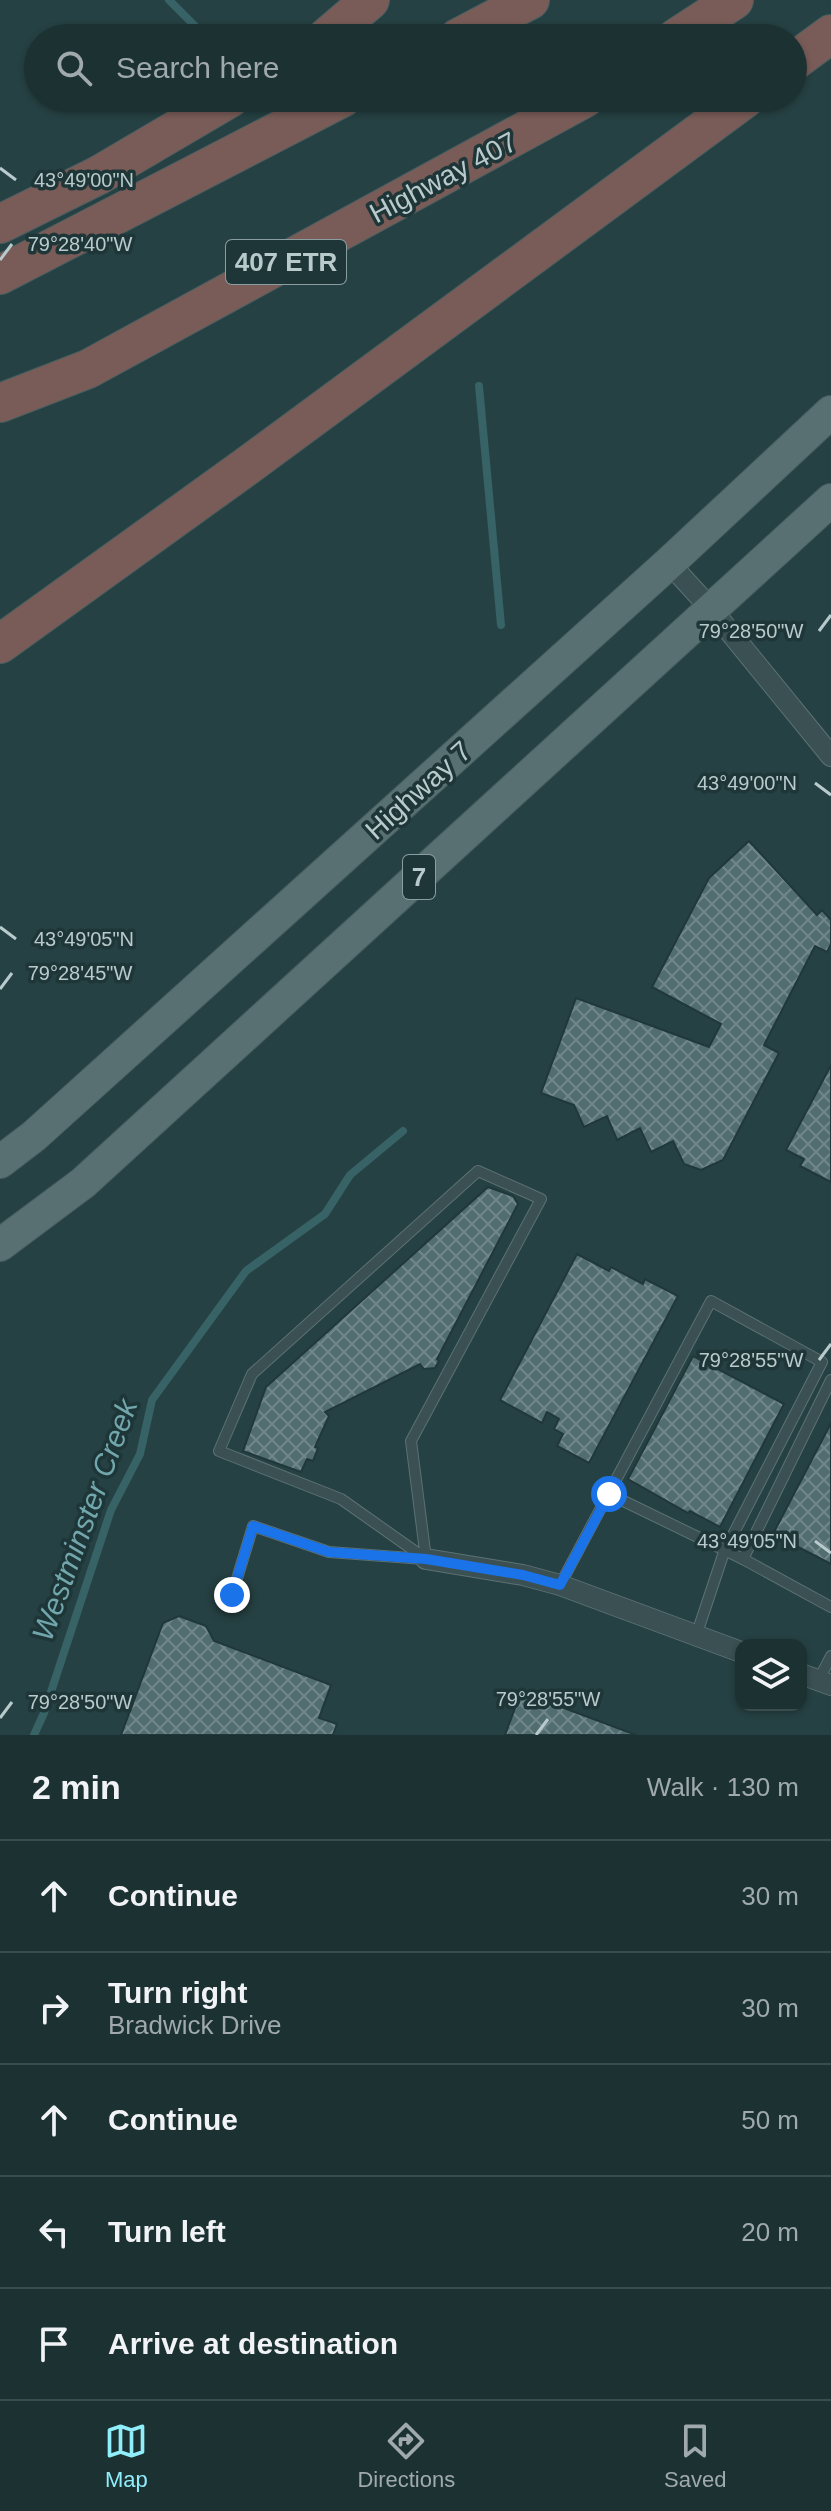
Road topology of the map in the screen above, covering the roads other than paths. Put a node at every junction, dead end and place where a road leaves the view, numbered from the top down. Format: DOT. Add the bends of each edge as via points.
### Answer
graph roads {
  1 [pos="370,0"];
  2 [pos="530,0"];
  3 [pos="734,0"];
  4 [pos="342,24"];
  5 [pos="485,24"];
  6 [pos="697,24"];
  7 [pos="831,34"];
  8 [pos="807,52"];
  9 [pos="206,112"];
  10 [pos="315,112"];
  11 [pos="559,112"];
  12 [pos="727,112"];
  13 [pos="0,224"];
  14 [pos="0,275"];
  15 [pos="0,403"];
  16 [pos="831,412"];
  17 [pos="831,500"];
  18 [pos="669,563"];
  19 [pos="712,610"];
  20 [pos="0,644"];
  21 [pos="831,756"];
  22 [pos="0,1162"];
  23 [pos="0,1245"];
  24 [pos="827,1362"];
  25 [pos="831,1380"];
  26 [pos="609,1494"];
  27 [pos="724,1552"];
  28 [pos="426,1559"];
  29 [pos="743,1559"];
  30 [pos="560,1585"];
  31 [pos="232,1595"];
  32 [pos="831,1607"];
  33 [pos="696,1636"];
  34 [pos="735,1650"];
  35 [pos="831,1656"];
  36 [pos="817,1680"];
  1 -- 4 [label="highway"];
  2 -- 5 [label="highway"];
  3 -- 6 [label="highway"];
  7 -- 8 [label="highway"];
  9 -- 13 [label="highway" via="99,175"];
  10 -- 14 [label="highway"];
  11 -- 15 [label="highway, Highway 407 / 407 ETR" via="88,369"];
  12 -- 20 [label="highway"];
  16 -- 18 [label="main road, Highway 7 / 7"];
  17 -- 19 [label="main road, 7"];
  18 -- 19 [label="street"];
  18 -- 22 [label="main road, Highway 7 / 7"];
  19 -- 21 [label="street"];
  19 -- 23 [label="main road, 7" via="83,1183"];
  24 -- 26 [label="lane" via="711,1301"];
  24 -- 27 [label="lane"];
  25 -- 29 [label="lane"];
  26 -- 27 [label="lane"];
  26 -- 30 [label="lane"];
  27 -- 29 [label="lane"];
  27 -- 33 [label="lane"];
  28 -- 28 [label="lane" via="341,1499 219,1451 252,1374 478,1171 541,1199 411,1441"];
  28 -- 30 [label="street"];
  28 -- 31 [label="lane" via="329,1552 253,1526"];
  29 -- 32 [label="lane"];
  30 -- 33 [label="street"];
  33 -- 34 [label="street"];
  35 -- 36 [label="lane"];
}
